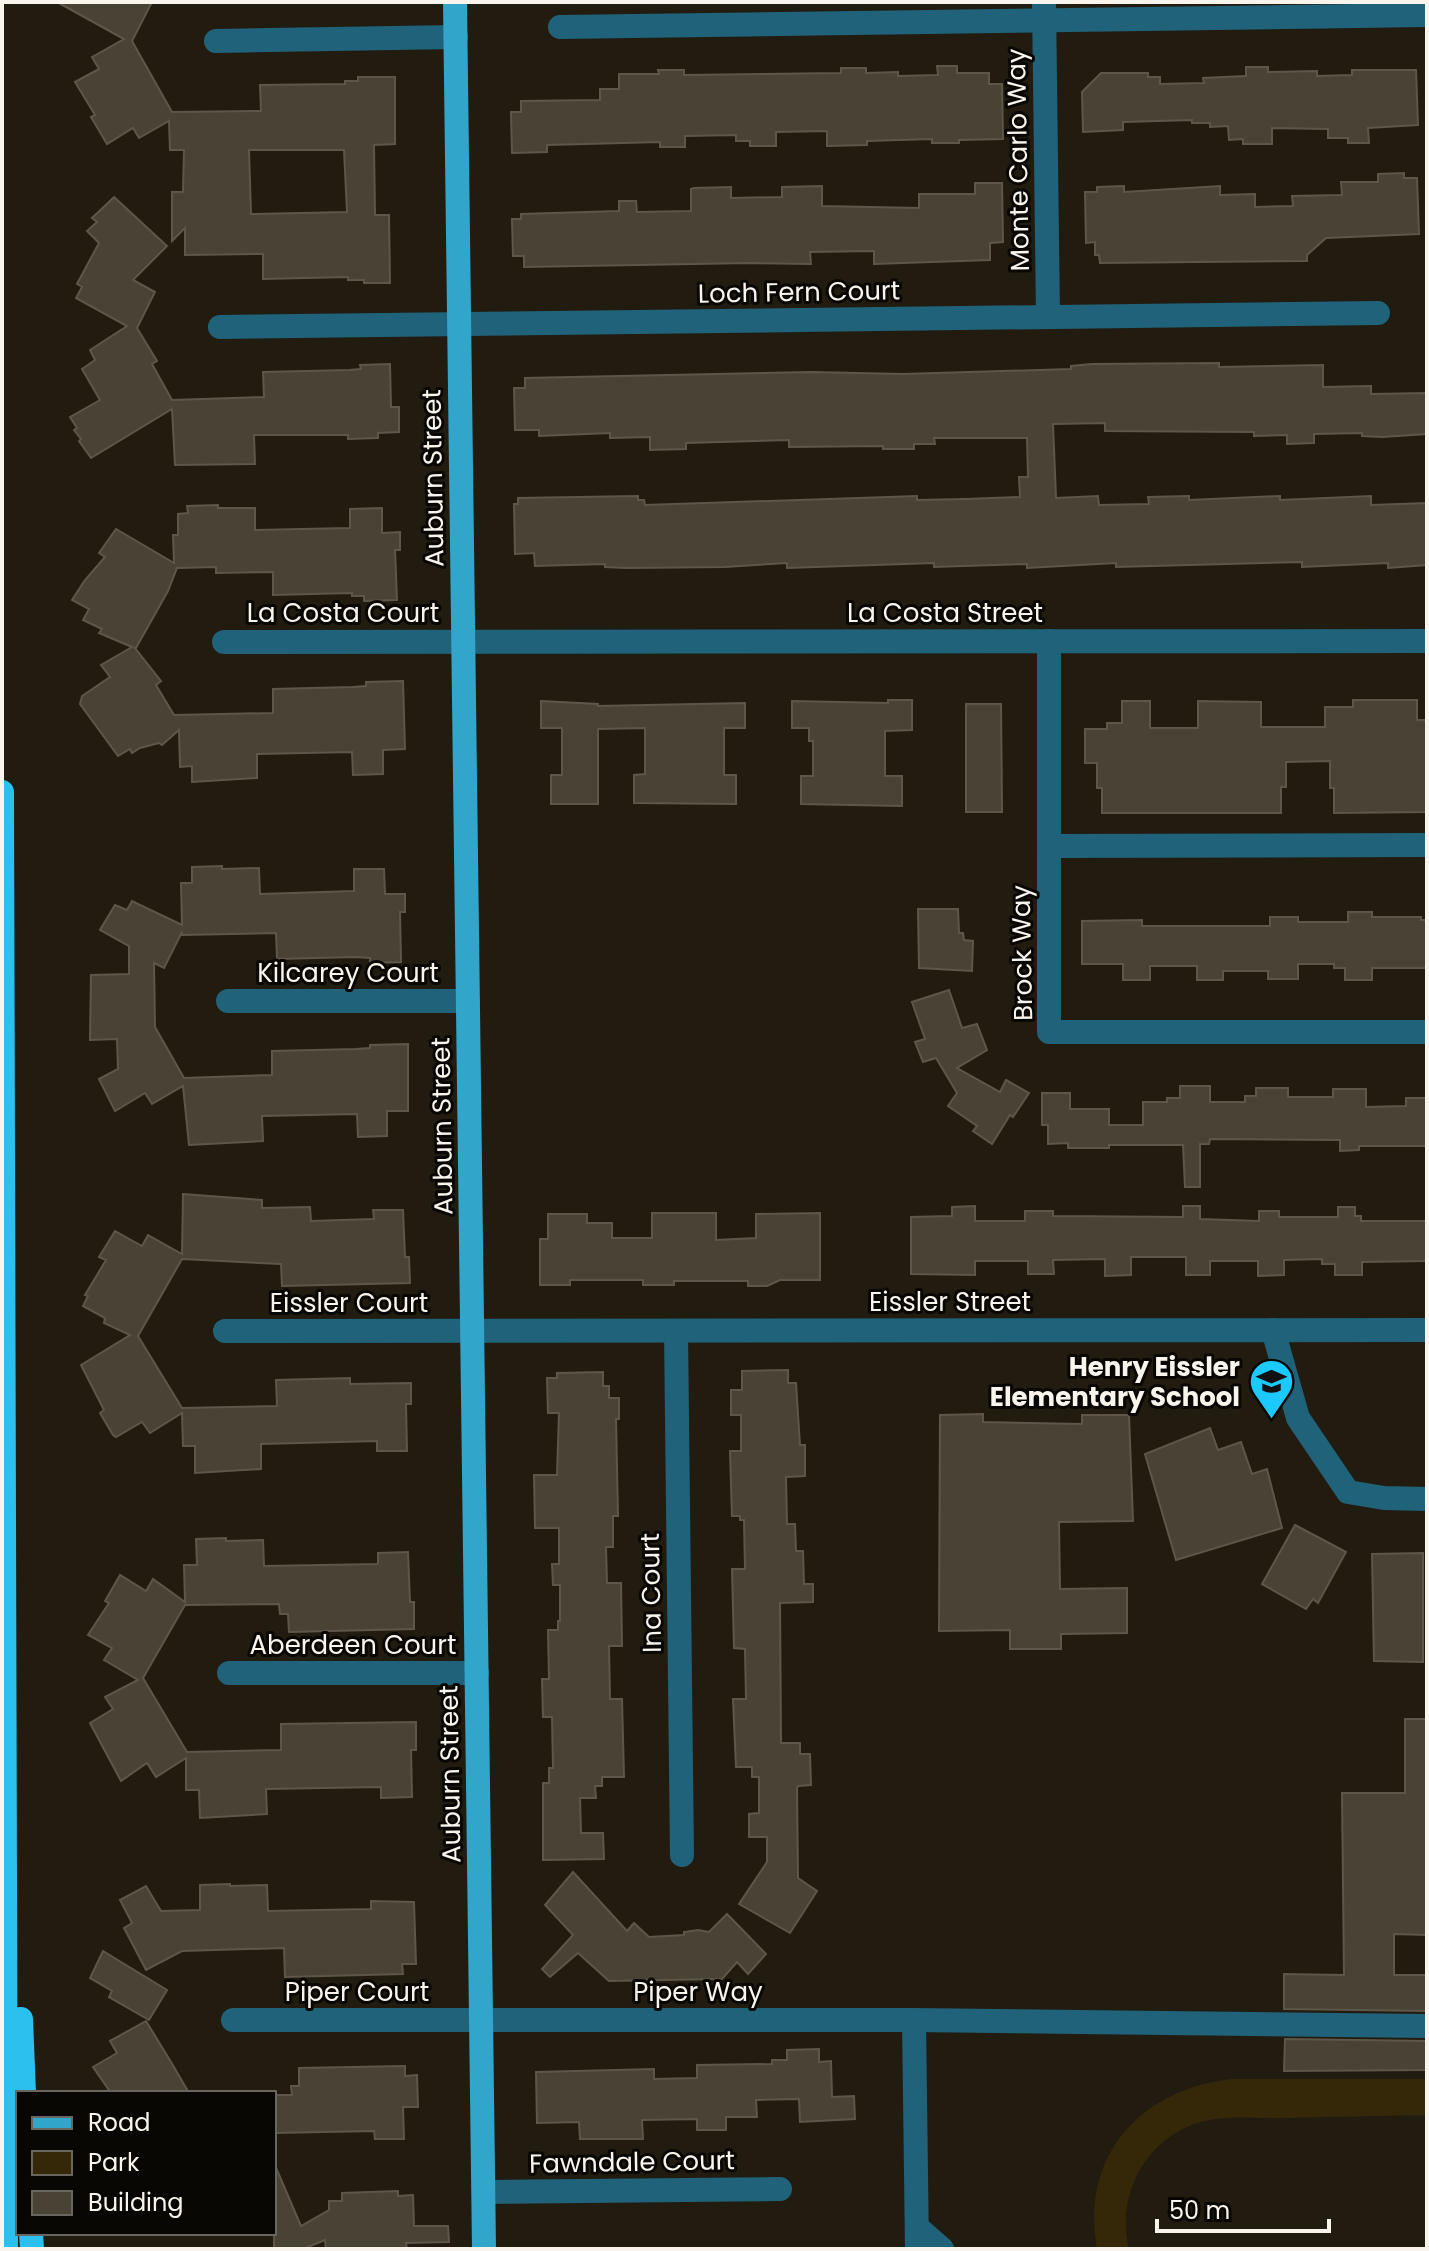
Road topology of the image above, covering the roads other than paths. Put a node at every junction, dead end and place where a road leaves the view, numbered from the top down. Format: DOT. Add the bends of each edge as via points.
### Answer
graph roads {
  1 [pos="455,2"];
  2 [pos="1044,11"];
  3 [pos="1427,15"];
  4 [pos="560,27"];
  5 [pos="456,37"];
  6 [pos="216,41"];
  7 [pos="1378,313"];
  8 [pos="1048,317"];
  9 [pos="460,324"];
  10 [pos="220,327"];
  11 [pos="463,641"];
  12 [pos="1049,641"];
  13 [pos="1427,641"];
  14 [pos="224,642"];
  15 [pos="2,792"];
  16 [pos="1427,845"];
  17 [pos="1049,846"];
  18 [pos="228,1001"];
  19 [pos="468,1001"];
  20 [pos="1427,1032"];
  21 [pos="1273,1330"];
  22 [pos="1427,1330"];
  23 [pos="225,1331"];
  24 [pos="472,1331"];
  25 [pos="676,1331"];
  26 [pos="1427,1499"];
  27 [pos="5,1670"];
  28 [pos="229,1673"];
  29 [pos="477,1673"];
  30 [pos="682,1855"];
  31 [pos="233,2020"];
  32 [pos="481,2020"];
  33 [pos="914,2020"];
  34 [pos="1427,2026"];
  35 [pos="24,2091"];
  36 [pos="780,2189"];
  37 [pos="484,2192"];
  38 [pos="917,2238"];
  39 [pos="6,2249"];
  40 [pos="484,2249"];
  41 [pos="942,2249"];
  1 -- 5 [label="main road, Auburn Street"];
  2 -- 3 [label="street"];
  2 -- 4 [label="street"];
  2 -- 8 [label="street, Monte Carlo Way"];
  5 -- 6 [label="street"];
  5 -- 9 [label="main road, Auburn Street"];
  7 -- 8 [label="street, Loch Fern Court"];
  8 -- 9 [label="street, Loch Fern Court"];
  9 -- 10 [label="street, Loch Fern Court"];
  9 -- 11 [label="main road, Auburn Street"];
  11 -- 12 [label="street, La Costa Street"];
  11 -- 14 [label="street, La Costa Court"];
  11 -- 19 [label="main road, Auburn Street"];
  12 -- 13 [label="street, La Costa Street"];
  12 -- 17 [label="street, Brock Way"];
  15 -- 27 [label="highway"];
  16 -- 17 [label="street"];
  17 -- 20 [label="street, Brock Way" via="1049,1032"];
  18 -- 19 [label="street, Kilcarey Court"];
  19 -- 24 [label="main road, Auburn Street"];
  21 -- 22 [label="street, Eissler Street"];
  21 -- 25 [label="street, Eissler Street"];
  21 -- 26 [label="street" via="1298,1418 1348,1492"];
  23 -- 24 [label="street, Eissler Court"];
  24 -- 25 [label="street, Eissler Street"];
  24 -- 29 [label="main road, Auburn Street"];
  25 -- 30 [label="street, Ina Court"];
  27 -- 35 [label="highway"];
  27 -- 39 [label="highway"];
  28 -- 29 [label="street, Aberdeen Court"];
  29 -- 32 [label="main road, Auburn Street"];
  31 -- 32 [label="street, Piper Court"];
  32 -- 33 [label="street, Piper Way"];
  32 -- 37 [label="main road, Auburn Street"];
  33 -- 34 [label="street, Piper Way"];
  33 -- 38 [label="street"];
  36 -- 37 [label="street, Fawndale Court"];
  37 -- 40 [label="main road, Auburn Street"];
  38 -- 41 [label="street"];
}
